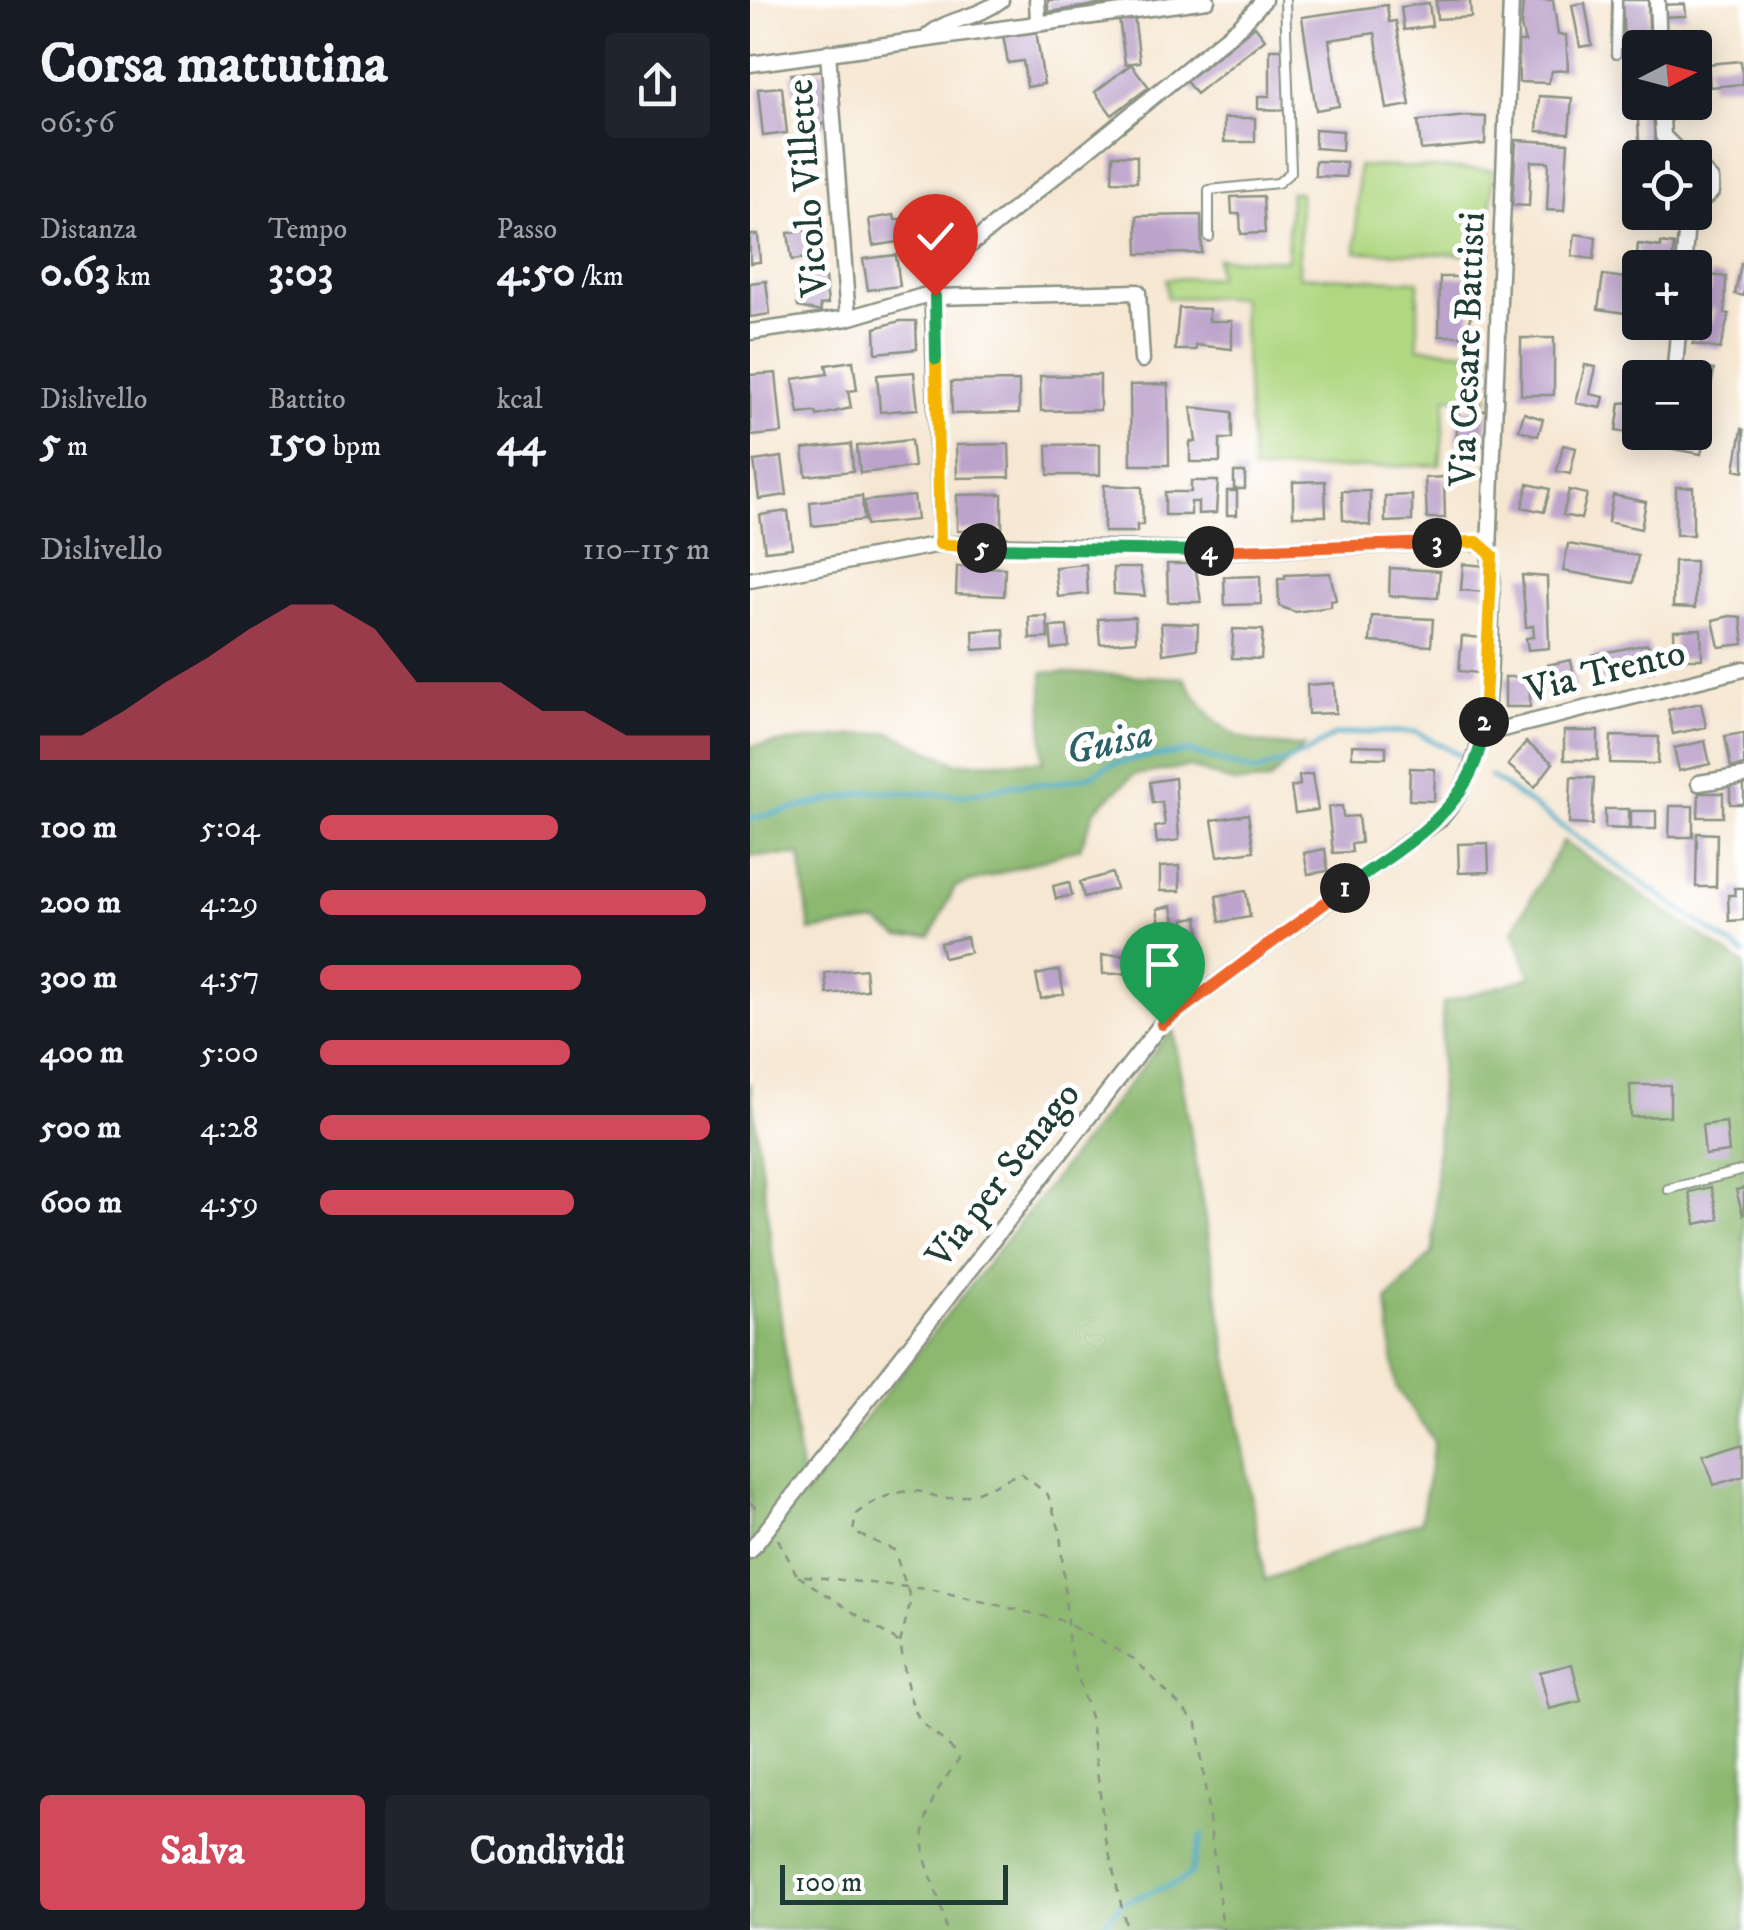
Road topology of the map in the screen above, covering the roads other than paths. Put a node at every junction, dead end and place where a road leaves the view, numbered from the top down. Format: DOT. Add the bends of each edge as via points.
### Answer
graph roads {
  1 [pos="1003,0"];
  2 [pos="1037,0"];
  3 [pos="1207,0"];
  4 [pos="1264,0"];
  5 [pos="1285,0"];
  6 [pos="1511,0"];
  7 [pos="1617,0"];
  8 [pos="1657,0"];
  9 [pos="1038,22"];
  10 [pos="992,29"];
  11 [pos="1658,30"];
  12 [pos="926,38"];
  13 [pos="828,52"];
  14 [pos="1616,54"];
  15 [pos="750,64"];
  16 [pos="1209,237"];
  17 [pos="934,295"];
  18 [pos="848,318"];
  19 [pos="750,332"];
  20 [pos="1142,360"];
  21 [pos="940,544"];
  22 [pos="1489,551"];
  23 [pos="750,580"];
  24 [pos="1744,669"];
  25 [pos="1483,734"];
  26 [pos="1478,759"];
  27 [pos="1744,776"];
  28 [pos="1699,782"];
  29 [pos="1744,1170"];
  30 [pos="1668,1189"];
  31 [pos="750,1551"];
  1 -- 10 [label="street"];
  1 -- 12 [label="street" via="979,17 940,25"];
  2 -- 9 [label="street"];
  3 -- 9 [label="street"];
  4 -- 17 [label="street" via="947,260 930,280"];
  5 -- 16 [label="lane" via="1291,172 1278,183 1209,190"];
  6 -- 22 [label="street, Via Cesare Battisti"];
  7 -- 14 [label="lane"];
  8 -- 11 [label="street"];
  9 -- 10 [label="street"];
  10 -- 12 [label="street"];
  12 -- 13 [label="street"];
  13 -- 15 [label="street"];
  13 -- 18 [label="street, Vicolo Villette"];
  17 -- 18 [label="street"];
  17 -- 20 [label="street" via="1138,292"];
  17 -- 21 [label="street"];
  18 -- 19 [label="street"];
  21 -- 22 [label="street" via="1221,551 1466,542"];
  21 -- 23 [label="street"];
  22 -- 25 [label="street, Via Cesare Battisti"];
  24 -- 25 [label="street, Via Trento"];
  25 -- 26 [label="street, Via Cesare Battisti"];
  26 -- 31 [label="street, Via per Senago" via="1440,819 1162,1024"];
  27 -- 28 [label="street"];
  29 -- 30 [label="lane"];
}
